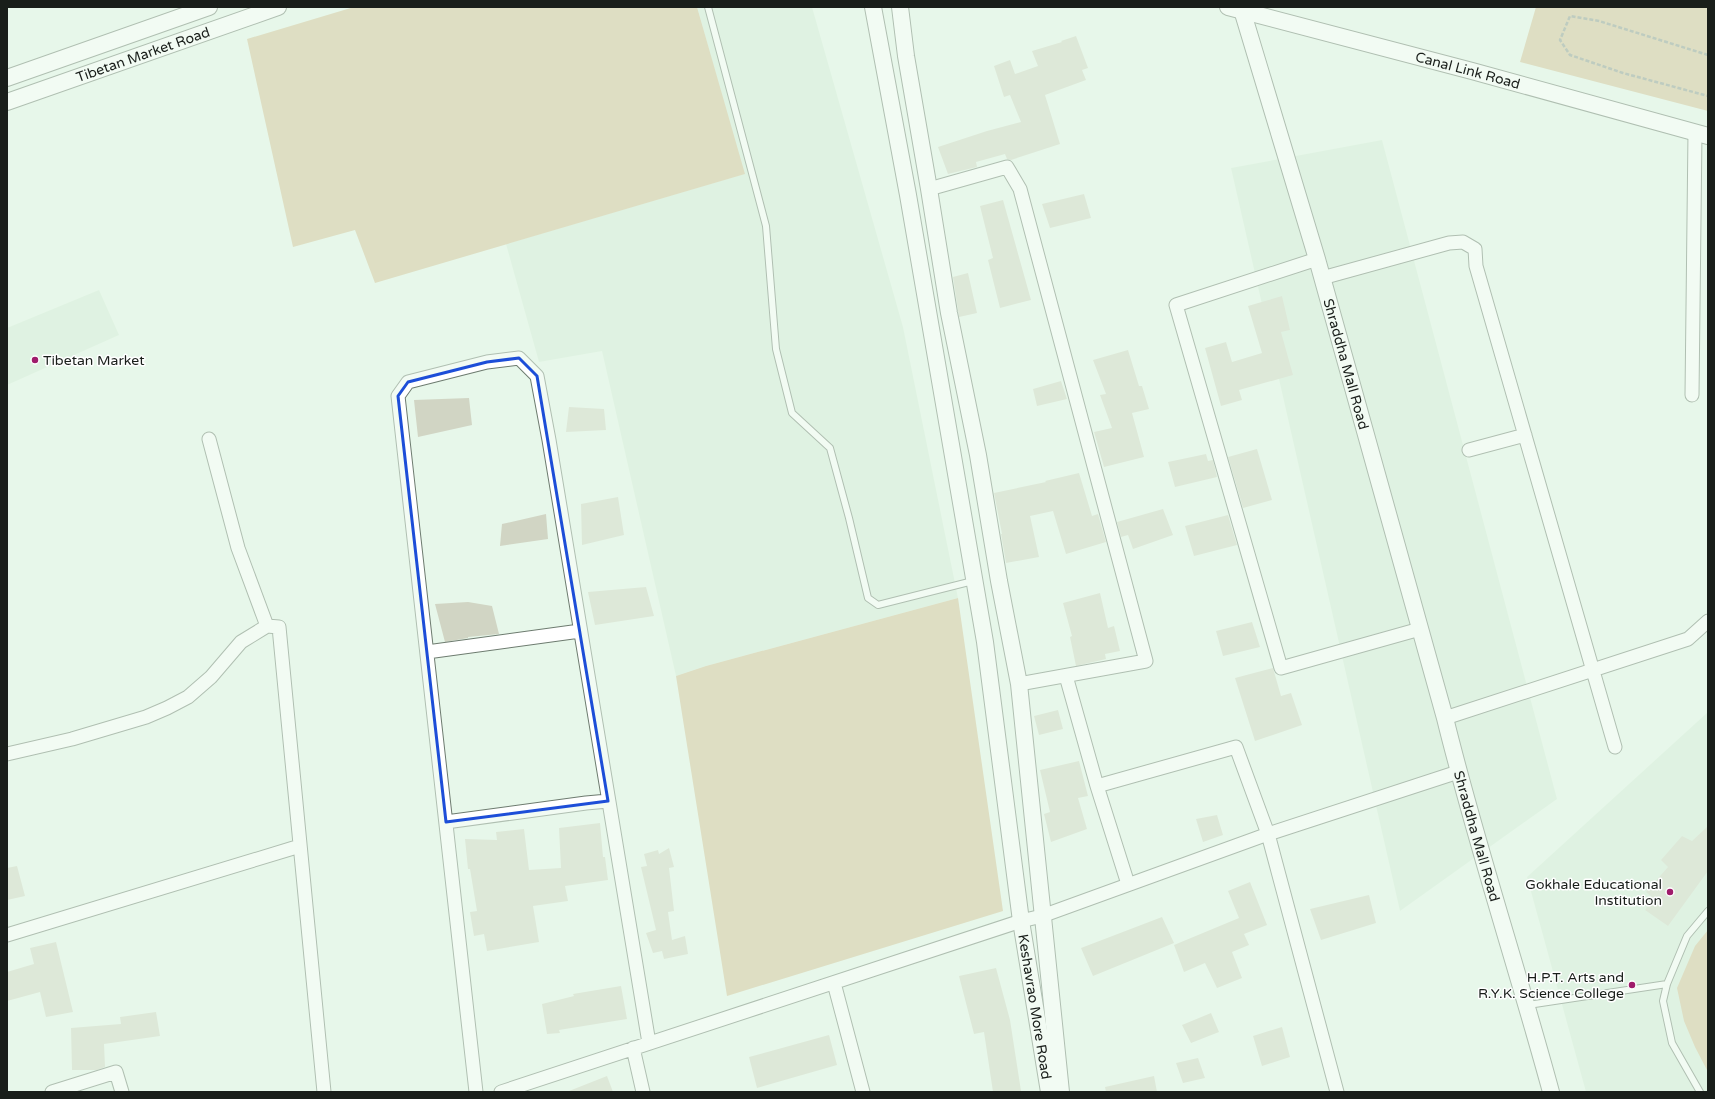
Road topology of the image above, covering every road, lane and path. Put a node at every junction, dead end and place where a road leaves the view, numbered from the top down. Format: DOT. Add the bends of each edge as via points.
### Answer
graph roads {
  1 [pos="209,7"];
  2 [pos="278,7"];
  3 [pos="708,7"];
  4 [pos="873,7"];
  5 [pos="900,7"];
  6 [pos="1235,9"];
  7 [pos="1708,55"];
  8 [pos="7,78"];
  9 [pos="1708,96"];
  10 [pos="7,102"];
  11 [pos="1701,134"];
  12 [pos="930,189"];
  13 [pos="1317,259"];
  14 [pos="1322,278"];
  15 [pos="1692,395"];
  16 [pos="1525,435"];
  17 [pos="209,439"];
  18 [pos="1469,450"];
  19 [pos="974,581"];
  20 [pos="1708,621"];
  21 [pos="267,626"];
  22 [pos="1420,629"];
  23 [pos="580,631"];
  24 [pos="427,652"];
  25 [pos="1594,670"];
  26 [pos="1066,676"];
  27 [pos="1020,684"];
  28 [pos="1445,718"];
  29 [pos="1615,747"];
  30 [pos="7,754"];
  31 [pos="1458,772"];
  32 [pos="1097,786"];
  33 [pos="608,801"];
  34 [pos="446,822"];
  35 [pos="1268,834"];
  36 [pos="300,846"];
  37 [pos="1128,884"];
  38 [pos="1708,911"];
  39 [pos="1042,916"];
  40 [pos="1021,921"];
  41 [pos="7,934"];
  42 [pos="834,983"];
  43 [pos="1667,984"];
  44 [pos="1528,1005"];
  45 [pos="648,1043"];
  46 [pos="632,1048"];
  47 [pos="52,1092"];
  48 [pos="122,1092"];
  49 [pos="324,1092"];
  50 [pos="476,1092"];
  51 [pos="501,1092"];
  52 [pos="643,1092"];
  53 [pos="863,1092"];
  54 [pos="1049,1092"];
  55 [pos="1061,1092"];
  56 [pos="1337,1092"];
  57 [pos="1551,1092"];
  58 [pos="1700,1092"];
  1 -- 8 [label="street, Tibetan Market Road"];
  2 -- 10 [label="street, Tibetan Market Road"];
  3 -- 19 [label="lane" via="766,226 776,349 792,413 830,448 868,598 878,605"];
  4 -- 19 [label="street, Keshavrao More Road" via="908,194"];
  5 -- 12 [label="street" via="906,56"];
  6 -- 11 [label="street, Canal Link Road" via="1472,70"];
  6 -- 13 [label="street, Shraddha Mall Road"];
  7 -- 9 [label="path" via="1599,21 1570,16 1560,40 1570,55 1623,73"];
  11 -- 15 [label="street"];
  12 -- 26 [label="street" via="1007,167 1020,189 1146,661"];
  12 -- 27 [label="street" via="950,313"];
  13 -- 14 [label="street, Shraddha Mall Road"];
  13 -- 22 [label="street" via="1176,305 1281,668"];
  14 -- 16 [label="street" via="1449,244 1464,242 1475,249 1476,266"];
  14 -- 22 [label="street, Shraddha Mall Road"];
  16 -- 18 [label="street"];
  16 -- 25 [label="street"];
  17 -- 21 [label="street" via="238,548"];
  19 -- 40 [label="street, Keshavrao More Road" via="985,642"];
  20 -- 25 [label="street" via="1688,639"];
  21 -- 30 [label="street" via="241,642 211,677 188,696 167,708 146,717 72,739"];
  21 -- 36 [label="street" via="279,627"];
  22 -- 28 [label="street, Shraddha Mall Road"];
  23 -- 24 [label="street"];
  23 -- 24 [label="street" via="538,376 519,358 487,362 408,382 398,396"];
  23 -- 33 [label="street"];
  24 -- 34 [label="street"];
  25 -- 28 [label="street"];
  25 -- 29 [label="street"];
  26 -- 27 [label="street"];
  26 -- 32 [label="street"];
  27 -- 39 [label="street"];
  28 -- 31 [label="street, Shraddha Mall Road"];
  31 -- 35 [label="street, Shraddha Mall Road"];
  31 -- 44 [label="street, Shraddha Mall Road"];
  32 -- 35 [label="street" via="1236,747"];
  32 -- 37 [label="street"];
  33 -- 34 [label="street"];
  33 -- 45 [label="street"];
  34 -- 50 [label="street"];
  35 -- 37 [label="street, Shraddha Mall Road"];
  35 -- 56 [label="street"];
  36 -- 41 [label="street"];
  36 -- 49 [label="street"];
  37 -- 39 [label="street, Shraddha Mall Road"];
  38 -- 43 [label="lane" via="1687,936"];
  39 -- 40 [label="street, Shraddha Mall Road"];
  39 -- 55 [label="street"];
  40 -- 42 [label="street, Shraddha Mall Road"];
  40 -- 54 [label="street, Keshavrao More Road"];
  42 -- 45 [label="street, Shraddha Mall Road"];
  42 -- 53 [label="street"];
  43 -- 44 [label="lane"];
  43 -- 58 [label="lane" via="1663,1001 1672,1043"];
  44 -- 57 [label="street, Shraddha Mall Road"];
  45 -- 46 [label="street, Shraddha Mall Road"];
  46 -- 51 [label="street, Shraddha Mall Road"];
  46 -- 52 [label="street"];
  47 -- 48 [label="street" via="116,1072"];
}
